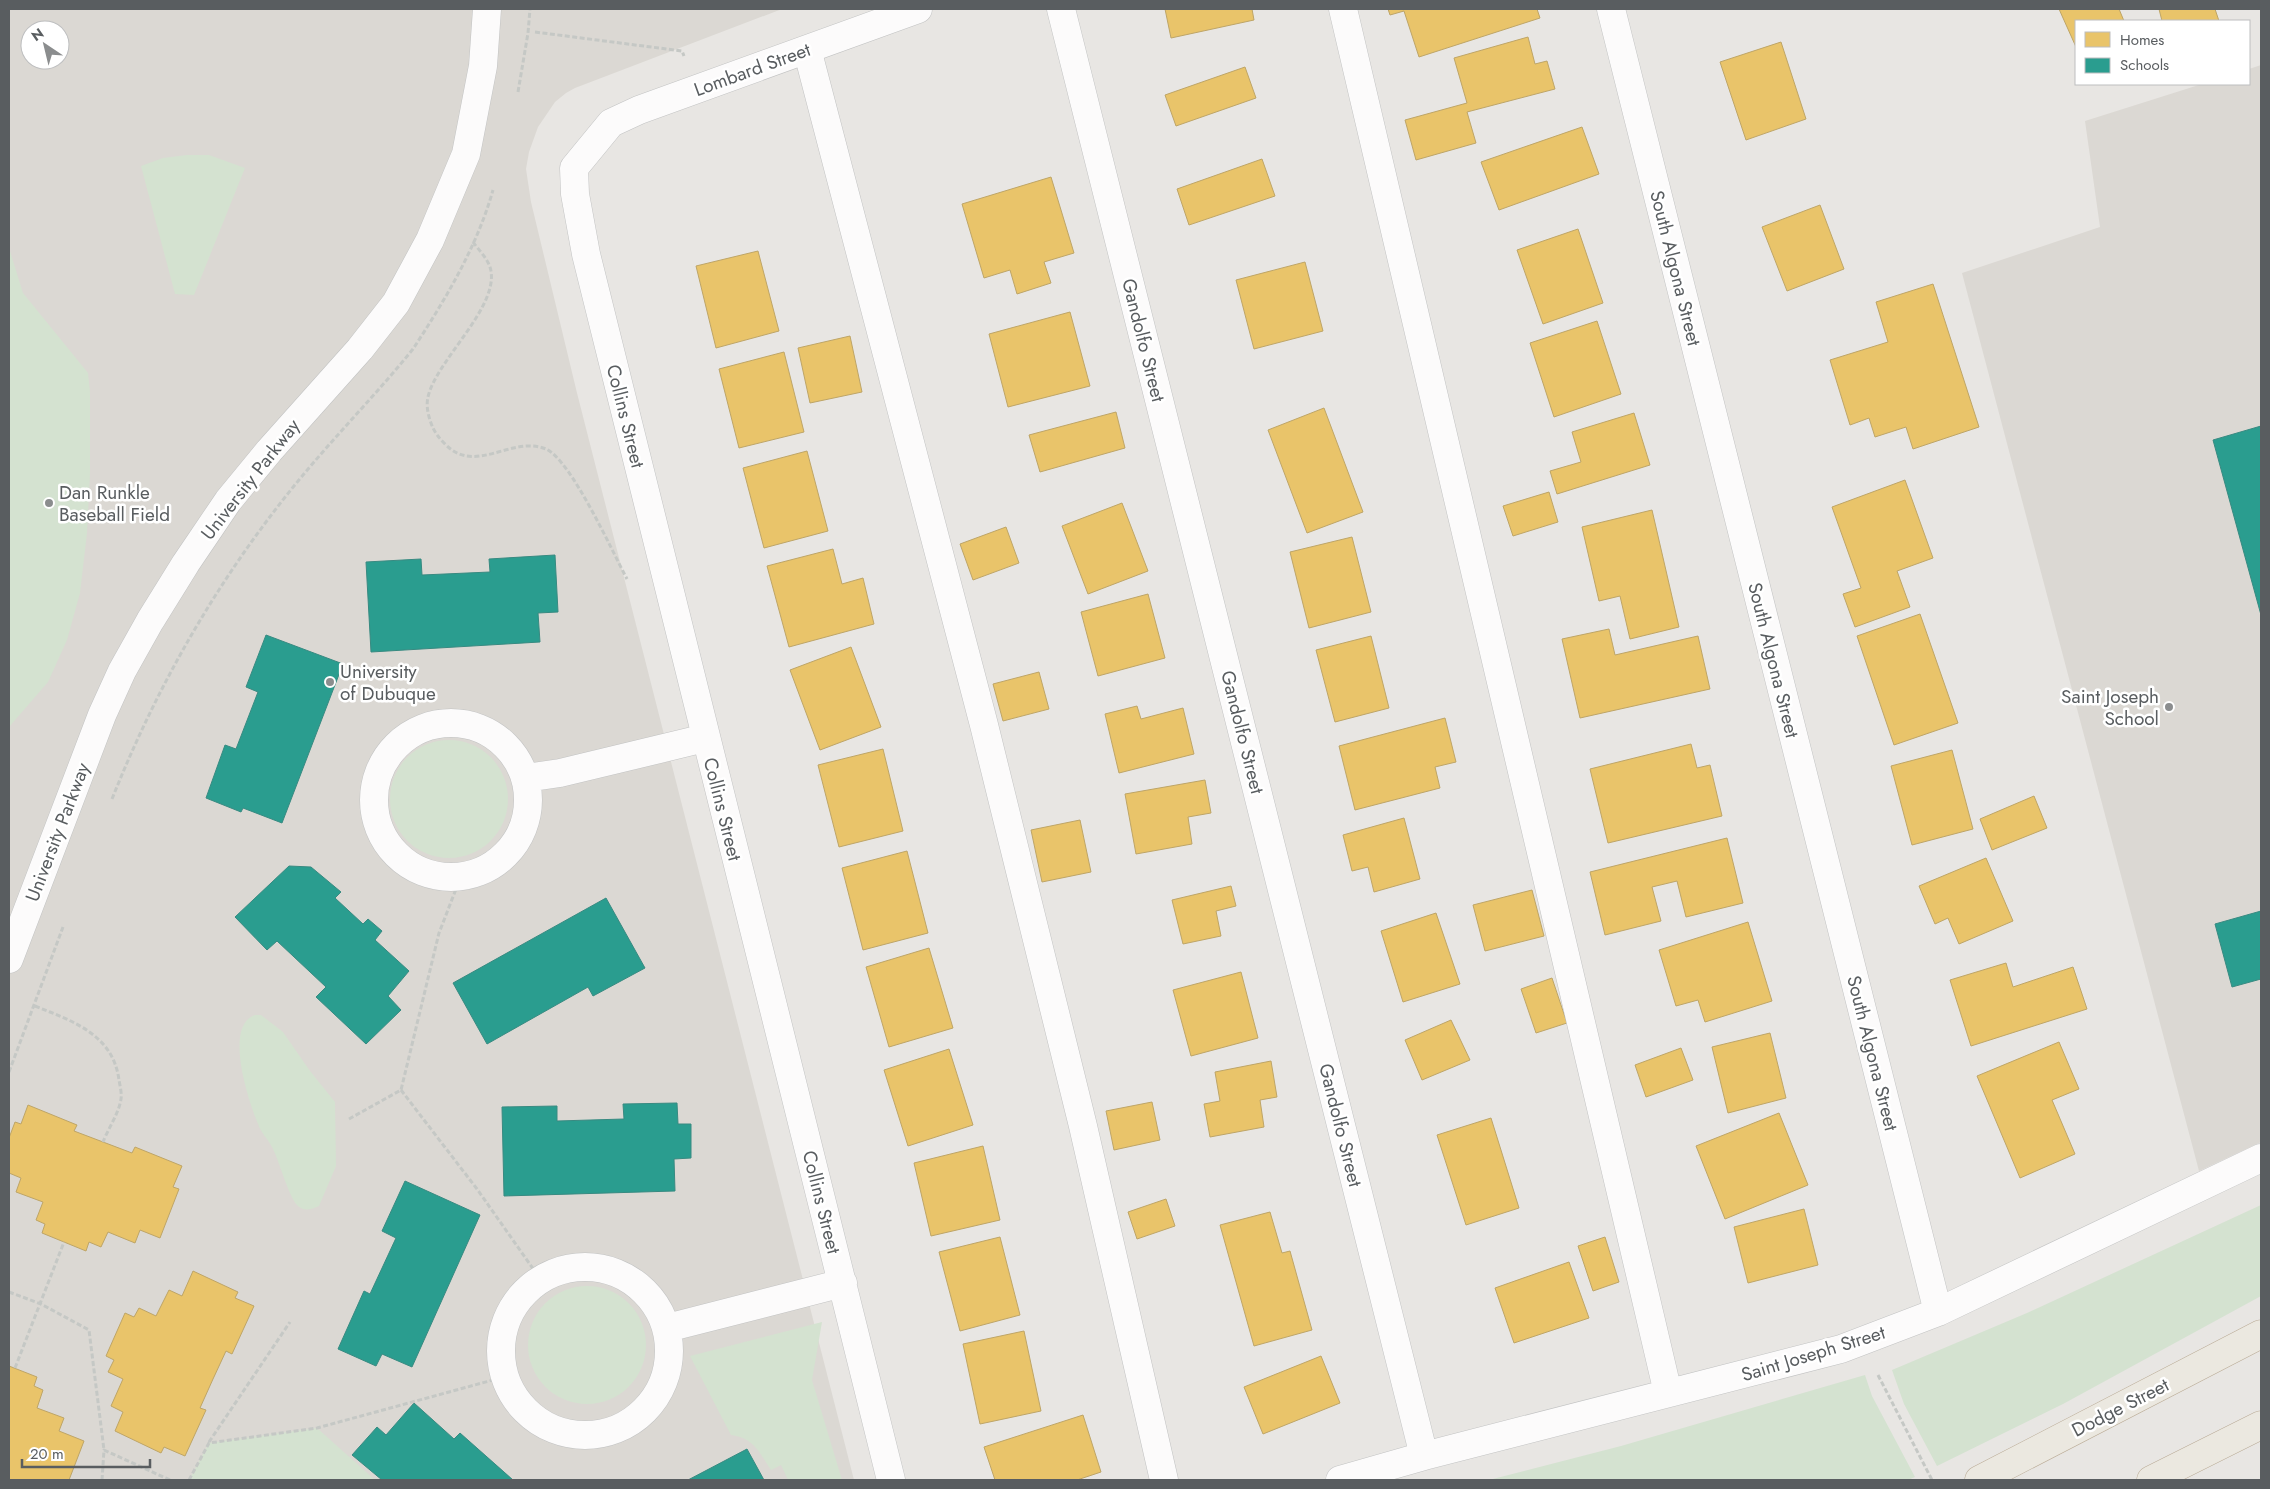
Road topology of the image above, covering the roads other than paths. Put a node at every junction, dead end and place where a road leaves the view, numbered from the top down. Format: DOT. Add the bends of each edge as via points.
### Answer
graph roads {
  1 [pos="487,9"];
  2 [pos="918,9"];
  3 [pos="1062,9"];
  4 [pos="1343,9"];
  5 [pos="1611,9"];
  6 [pos="807,49"];
  7 [pos="594,142"];
  8 [pos="705,738"];
  9 [pos="526,778"];
  10 [pos="9,959"];
  11 [pos="2261,1158"];
  12 [pos="843,1283"];
  13 [pos="1938,1312"];
  14 [pos="667,1328"];
  15 [pos="2261,1334"];
  16 [pos="1668,1393"];
  17 [pos="2261,1425"];
  18 [pos="2261,1444"];
  19 [pos="1424,1456"];
  20 [pos="891,1480"];
  21 [pos="1164,1480"];
  22 [pos="1340,1480"];
  23 [pos="1979,1480"];
  24 [pos="2151,1480"];
  25 [pos="2173,1480"];
  1 -- 10 [label="street, University Parkway" via="483,66 466,154 430,240 396,303 228,501 150,621 102,716"];
  2 -- 6 [label="street, Lombard Street"];
  3 -- 19 [label="street, Gandolfo Street"];
  4 -- 16 [label="street"];
  5 -- 13 [label="street, South Algona Street"];
  6 -- 7 [label="street, Lombard Street" via="639,110 611,123"];
  6 -- 21 [label="street" via="988,744 1083,1126"];
  7 -- 8 [label="street, Collins Street" via="574,168 575,194 586,254"];
  8 -- 9 [label="street" via="560,773"];
  8 -- 12 [label="street, Collins Street"];
  9 -- 9 [label="street" via="503,743 482,729 456,723 431,725 408,736 389,754 377,777 374,802 378,827 391,849 412,866 435,876 461,876 484,869 504,855 519,835 527,812"];
  11 -- 13 [label="street, Saint Joseph Street"];
  12 -- 14 [label="street"];
  12 -- 20 [label="street, Collins Street"];
  13 -- 16 [label="street, Saint Joseph Street" via="1841,1349"];
  14 -- 14 [label="street" via="656,1305 638,1285 616,1272 590,1267 564,1269 541,1280 519,1298 505,1322 500,1349 504,1377 517,1403 538,1423 565,1434 594,1436 622,1428 646,1410 662,1386 670,1357"];
  15 -- 23 [label="highway, Dodge Street"];
  16 -- 19 [label="street, Saint Joseph Street"];
  17 -- 24 [label="highway"];
  18 -- 25 [label="highway"];
  19 -- 22 [label="street, Saint Joseph Street"];
}
